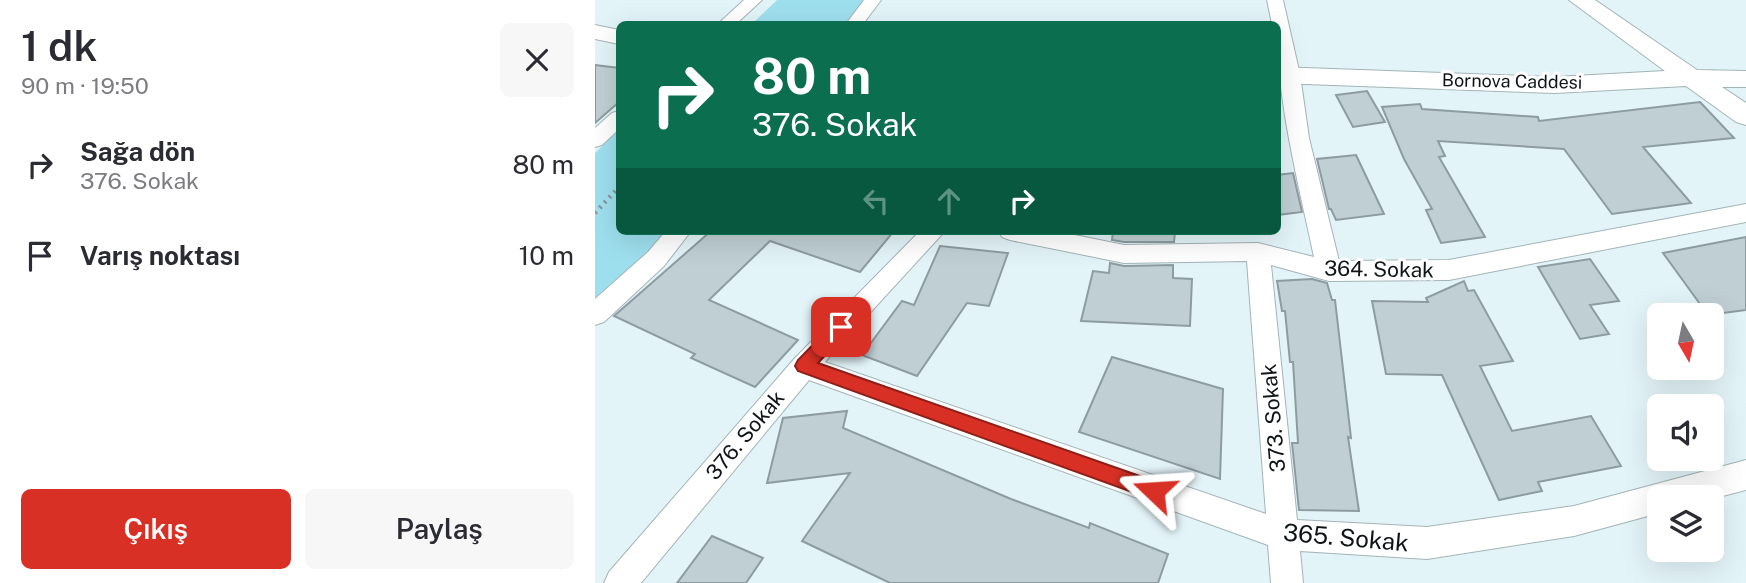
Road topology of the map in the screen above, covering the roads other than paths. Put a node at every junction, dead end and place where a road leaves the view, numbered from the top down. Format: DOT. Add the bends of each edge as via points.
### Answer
graph roads {
  1 [pos="754,0"];
  2 [pos="873,0"];
  3 [pos="1275,0"];
  4 [pos="1580,0"];
  5 [pos="730,21"];
  6 [pos="856,21"];
  7 [pos="1278,21"];
  8 [pos="595,32"];
  9 [pos="616,36"];
  10 [pos="1281,50"];
  11 [pos="1284,75"];
  12 [pos="1693,78"];
  13 [pos="1746,79"];
  14 [pos="1746,116"];
  15 [pos="616,121"];
  16 [pos="595,140"];
  17 [pos="1746,213"];
  18 [pos="677,235"];
  19 [pos="930,235"];
  20 [pos="1030,235"];
  21 [pos="1258,252"];
  22 [pos="1329,271"];
  23 [pos="595,314"];
  24 [pos="804,366"];
  25 [pos="1746,475"];
  26 [pos="1709,485"];
  27 [pos="1647,502"];
  28 [pos="1283,535"];
  29 [pos="620,583"];
  30 [pos="1287,583"];
  1 -- 5 [label="street"];
  2 -- 6 [label="street"];
  3 -- 7 [label="street"];
  4 -- 12 [label="street"];
  8 -- 9 [label="street"];
  10 -- 11 [label="street"];
  11 -- 12 [label="street, Bornova Caddesi" via="1555,85"];
  11 -- 22 [label="street"];
  12 -- 13 [label="street, Bornova Caddesi"];
  12 -- 14 [label="street"];
  15 -- 16 [label="street"];
  17 -- 22 [label="street, 364. Sokak" via="1449,270"];
  18 -- 23 [label="street"];
  19 -- 24 [label="street, 376. Sokak"];
  20 -- 21 [label="street, 364. Sokak" via="1124,254"];
  21 -- 22 [label="street, 364. Sokak"];
  21 -- 28 [label="street, 373. Sokak"];
  24 -- 28 [label="street, 365. Sokak"];
  24 -- 29 [label="street, 376. Sokak"];
  25 -- 26 [label="street, 365. Sokak"];
  27 -- 28 [label="street, 365. Sokak" via="1574,521 1427,543"];
  28 -- 30 [label="street, 373. Sokak"];
}
